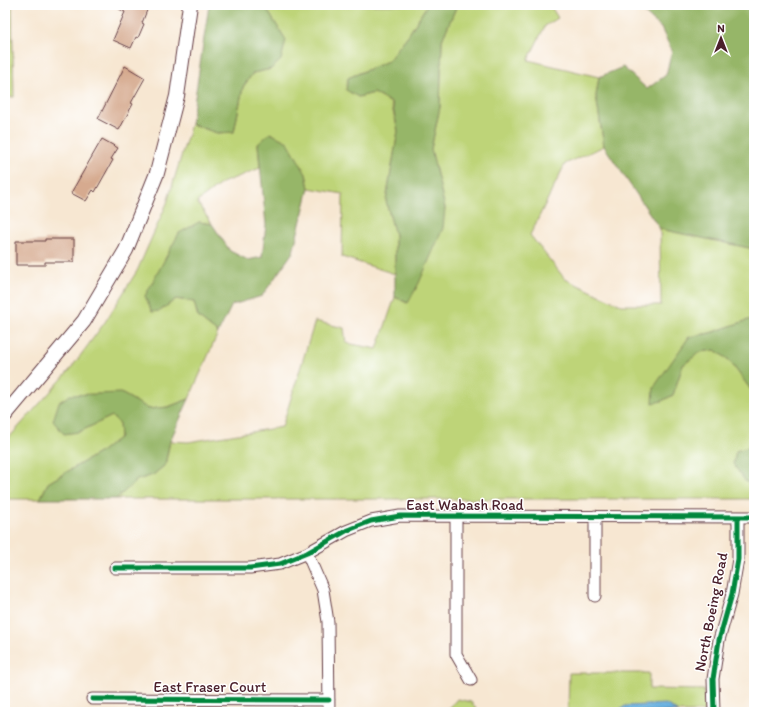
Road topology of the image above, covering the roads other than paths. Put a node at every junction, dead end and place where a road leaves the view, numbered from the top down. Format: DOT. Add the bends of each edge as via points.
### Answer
graph roads {
  1 [pos="190,5"];
  2 [pos="7,407"];
  3 [pos="595,516"];
  4 [pos="456,517"];
  5 [pos="738,517"];
  6 [pos="754,517"];
  7 [pos="307,553"];
  8 [pos="115,568"];
  9 [pos="595,596"];
  10 [pos="471,680"];
  11 [pos="92,699"];
  12 [pos="329,700"];
  13 [pos="329,712"];
  14 [pos="714,712"];
  1 -- 2 [label="main road" via="177,96 157,173 126,250 84,321"];
  3 -- 4 [label="street, East Wabash Road"];
  3 -- 5 [label="street, East Wabash Road"];
  3 -- 9 [label="street"];
  4 -- 7 [label="street, East Wabash Road" via="400,516 371,521"];
  4 -- 10 [label="street" via="456,654"];
  5 -- 6 [label="street, East Wabash Road"];
  5 -- 14 [label="street, North Boeing Road" via="738,559 713,678"];
  7 -- 8 [label="street, East Wabash Road" via="280,564 250,568"];
  7 -- 12 [label="street" via="323,590 328,622"];
  11 -- 12 [label="street, East Fraser Court"];
  12 -- 13 [label="street"];
}
